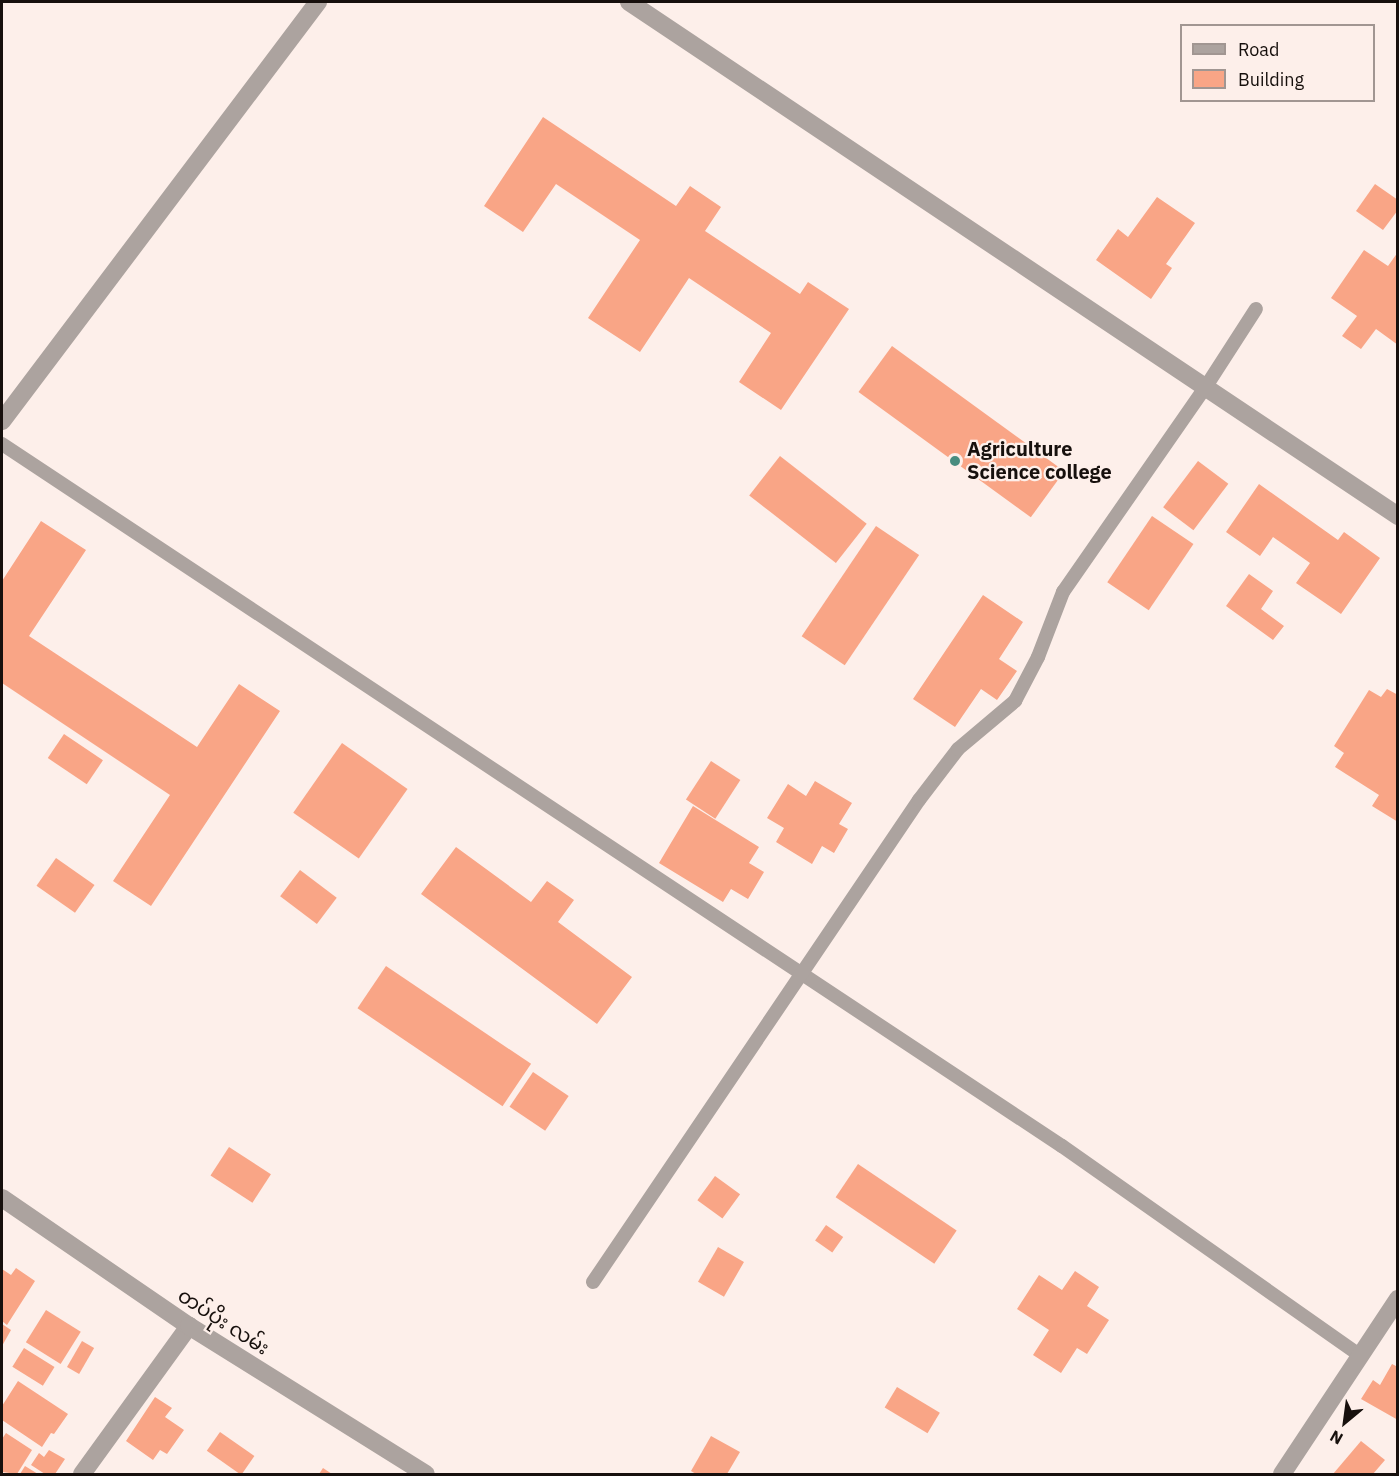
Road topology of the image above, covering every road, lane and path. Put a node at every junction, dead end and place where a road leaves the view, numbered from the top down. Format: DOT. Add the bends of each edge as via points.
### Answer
graph roads {
  1 [pos="318,2"];
  2 [pos="628,2"];
  3 [pos="1256,309"];
  4 [pos="1205,388"];
  5 [pos="2,421"];
  6 [pos="2,444"];
  7 [pos="1398,516"];
  8 [pos="800,973"];
  9 [pos="3,1204"];
  10 [pos="593,1282"];
  11 [pos="1398,1299"];
  12 [pos="189,1326"];
  13 [pos="1360,1356"];
  14 [pos="82,1474"];
  15 [pos="426,1474"];
  16 [pos="1282,1474"];
  1 -- 5 [label="street"];
  2 -- 4 [label="street"];
  3 -- 4 [label="lane"];
  4 -- 7 [label="street"];
  4 -- 8 [label="lane" via="1063,592 1038,657 1015,701 958,749"];
  6 -- 8 [label="lane"];
  8 -- 10 [label="lane"];
  8 -- 13 [label="lane" via="1062,1146"];
  9 -- 12 [label="street, တပ်ပိုး လမ်း"];
  11 -- 13 [label="street"];
  12 -- 14 [label="street"];
  12 -- 15 [label="street, တပ်ပိုး လမ်း"];
  13 -- 16 [label="street"];
}
